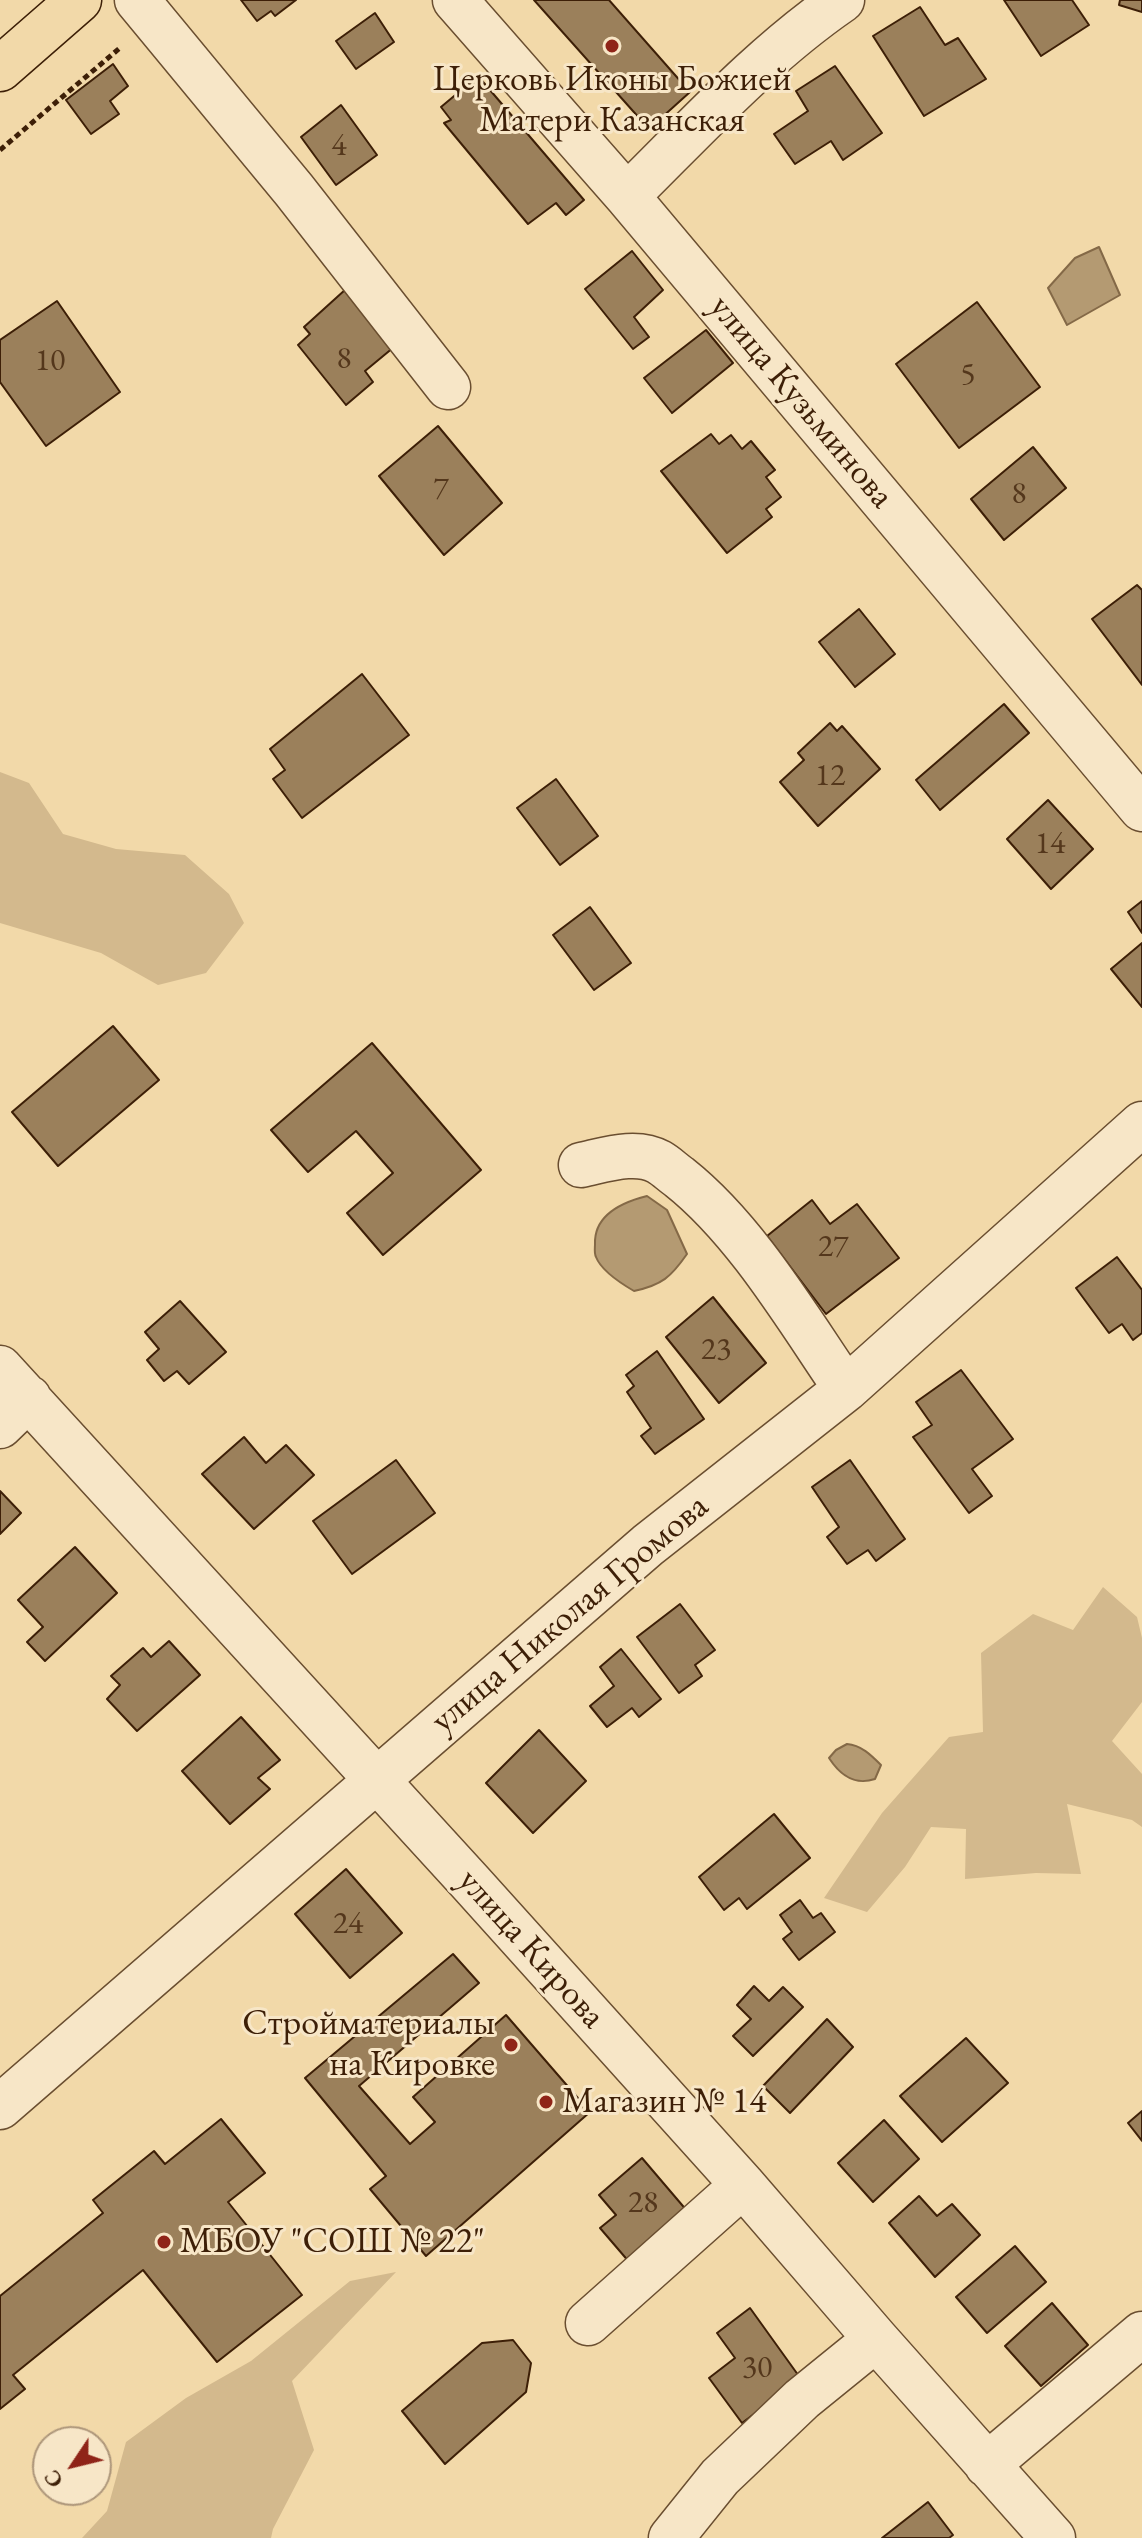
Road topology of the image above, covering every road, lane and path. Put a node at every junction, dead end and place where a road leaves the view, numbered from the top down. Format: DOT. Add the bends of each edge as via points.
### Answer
graph roads {
  1 [pos="79,0"];
  2 [pos="455,0"];
  3 [pos="842,0"];
  4 [pos="145,10"];
  5 [pos="0,69"];
  6 [pos="0,150"];
  7 [pos="627,196"];
  8 [pos="448,387"];
  9 [pos="1142,809"];
  10 [pos="1142,1124"];
  11 [pos="581,1165"];
  12 [pos="846,1389"];
  13 [pos="10,1397"];
  14 [pos="377,1778"];
  15 [pos="0,2107"];
  16 [pos="743,2185"];
  17 [pos="588,2323"];
  18 [pos="1142,2334"];
  19 [pos="876,2339"];
  20 [pos="987,2465"];
  21 [pos="671,2538"];
  22 [pos="1053,2538"];
  1 -- 5 [label="main road"];
  2 -- 7 [label="street, улица Кузьминова"];
  3 -- 7 [label="street" via="735,88"];
  4 -- 6 [label="path"];
  4 -- 8 [label="street"];
  7 -- 9 [label="street, улица Кузьминова"];
  10 -- 12 [label="street, улица Николая Громова"];
  11 -- 12 [label="street" via="626,1156 657,1161 699,1193 772,1281"];
  12 -- 14 [label="street, улица Николая Громова" via="648,1545"];
  13 -- 14 [label="street, улица Кирова"];
  14 -- 15 [label="street, улица Николая Громова"];
  14 -- 16 [label="street, улица Кирова"];
  16 -- 17 [label="street"];
  16 -- 19 [label="street, улица Кирова"];
  18 -- 20 [label="street"];
  19 -- 20 [label="street, улица Кирова"];
  19 -- 21 [label="street" via="802,2399 720,2477"];
  20 -- 22 [label="street, улица Кирова"];
}
